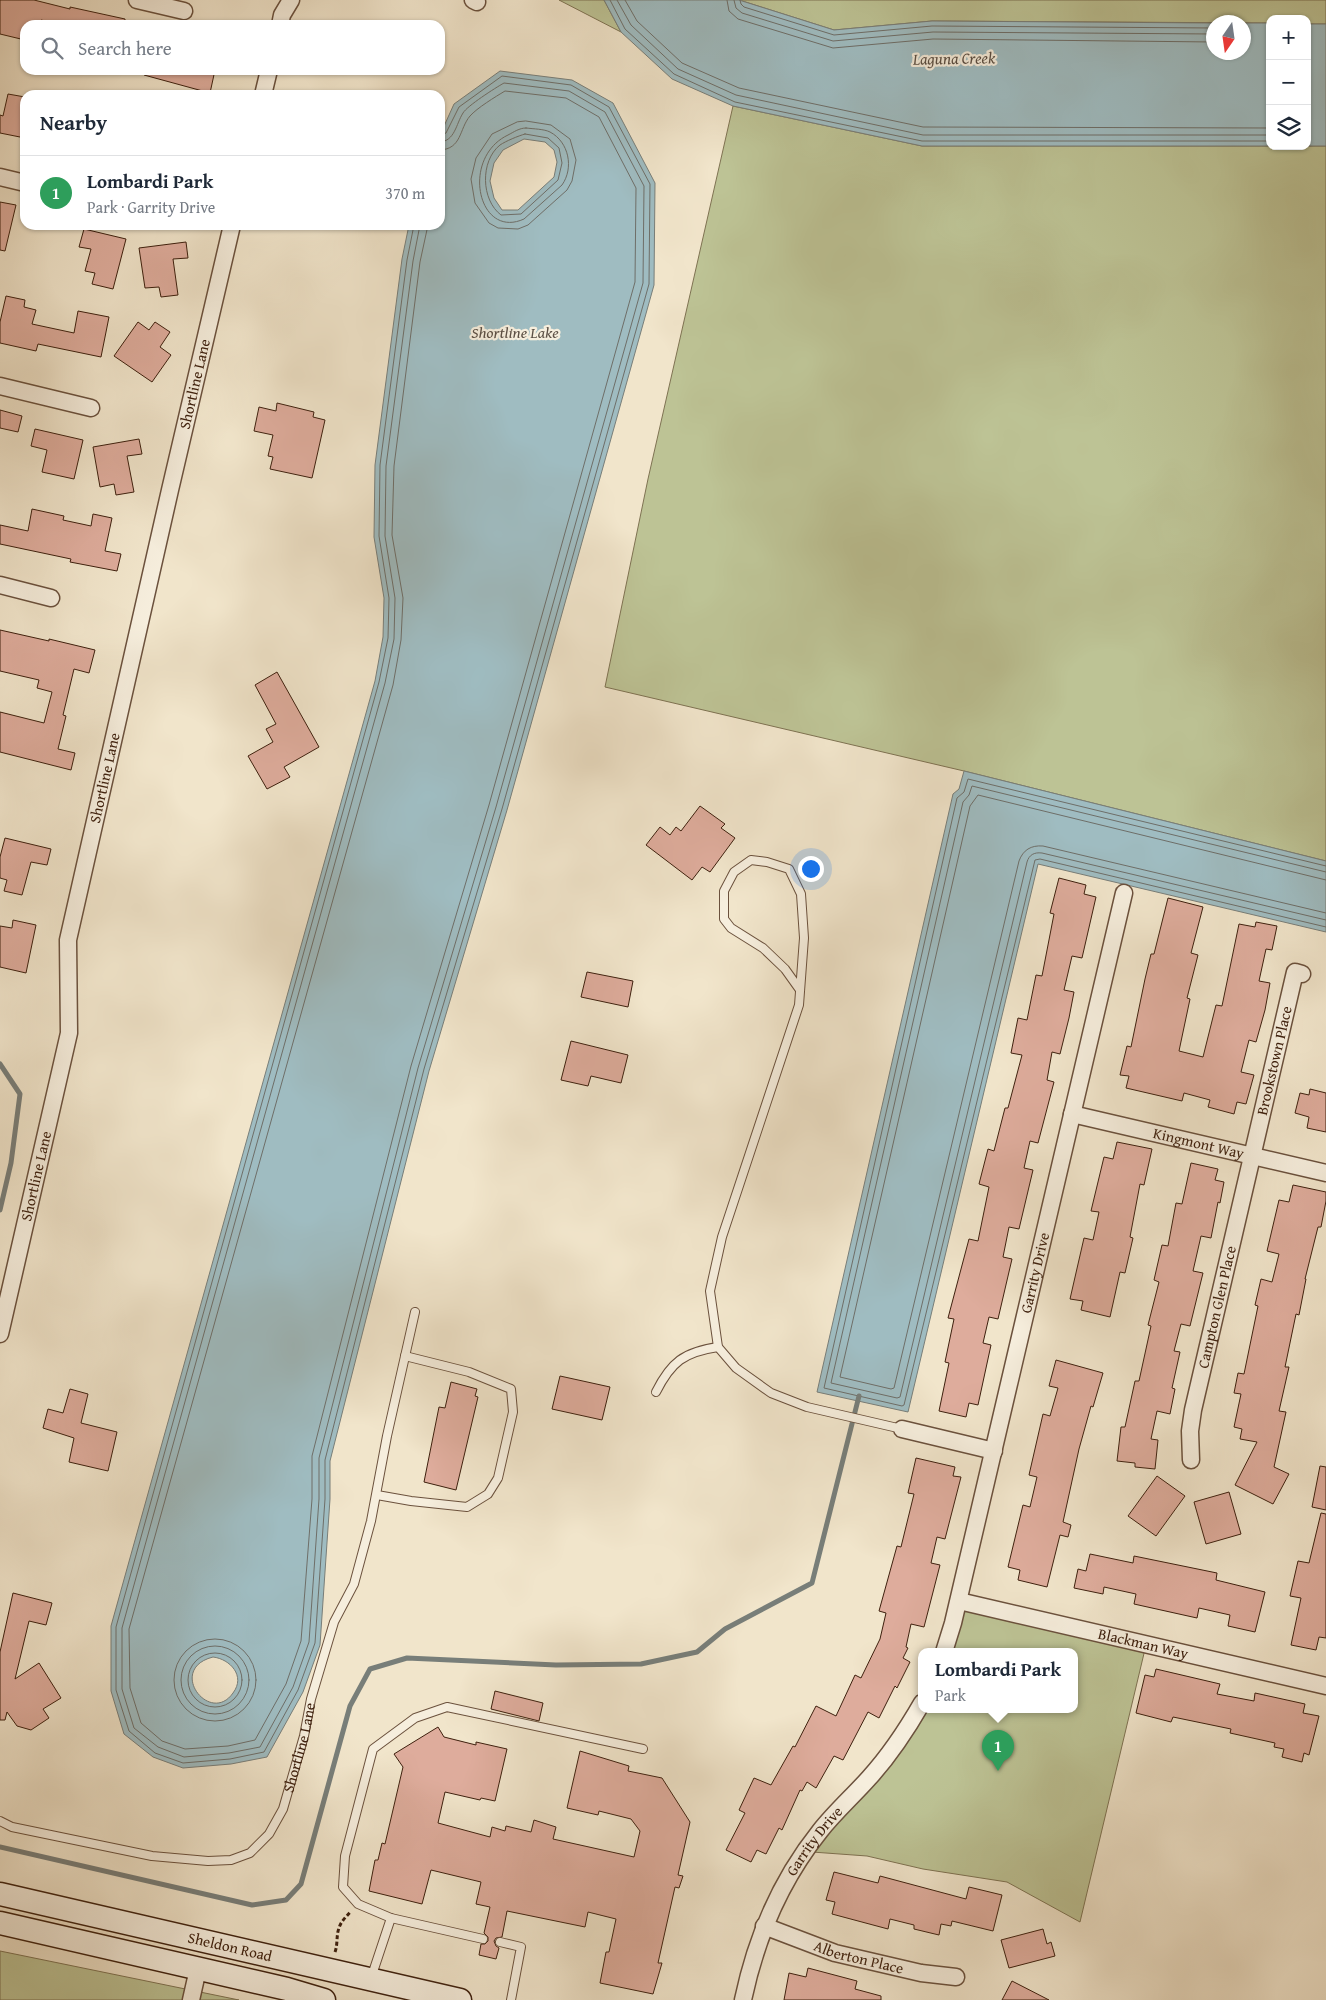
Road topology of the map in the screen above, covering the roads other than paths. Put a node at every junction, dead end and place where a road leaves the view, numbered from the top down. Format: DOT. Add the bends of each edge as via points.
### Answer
graph roads {
  1 [pos="137,0"];
  2 [pos="291,0"];
  3 [pos="184,11"];
  4 [pos="281,20"];
  5 [pos="268,75"];
  6 [pos="264,90"];
  7 [pos="0,177"];
  8 [pos="20,182"];
  9 [pos="231,230"];
  10 [pos="0,386"];
  11 [pos="91,408"];
  12 [pos="0,585"];
  13 [pos="51,598"];
  14 [pos="1124,892"];
  15 [pos="1302,974"];
  16 [pos="800,990"];
  17 [pos="1072,1114"];
  18 [pos="1252,1156"];
  19 [pos="1326,1173"];
  20 [pos="415,1312"];
  21 [pos="0,1334"];
  22 [pos="718,1347"];
  23 [pos="405,1356"];
  24 [pos="656,1392"];
  25 [pos="902,1429"];
  26 [pos="994,1451"];
  27 [pos="1192,1460"];
  28 [pos="377,1494"];
  29 [pos="959,1601"];
  30 [pos="945,1648"];
  31 [pos="1326,1686"];
  32 [pos="918,1710"];
  33 [pos="643,1748"];
  34 [pos="0,1821"];
  35 [pos="0,1894"];
  36 [pos="391,1918"];
  37 [pos="0,1923"];
  38 [pos="764,1926"];
  39 [pos="483,1939"];
  40 [pos="500,1942"];
  41 [pos="198,1969"];
  42 [pos="956,1977"];
  43 [pos="371,1980"];
  44 [pos="191,2000"];
  45 [pos="324,2000"];
  46 [pos="460,2000"];
  47 [pos="512,2000"];
  48 [pos="743,2000"];
  1 -- 3 [label="street"];
  2 -- 4 [label="street"];
  5 -- 6 [label="street"];
  7 -- 8 [label="street"];
  9 -- 21 [label="street, Shortline Lane" via="68,940 69,1033"];
  10 -- 11 [label="street"];
  12 -- 13 [label="street"];
  14 -- 17 [label="street, Garrity Drive"];
  15 -- 18 [label="street, Brookstown Place" via="1295,972"];
  16 -- 16 [label="lane" via="770,954 731,928 724,919 724,891 734,872 751,860 789,869 802,894 804,938"];
  16 -- 22 [label="lane" via="799,1005 722,1237 710,1291"];
  17 -- 18 [label="street, Kingmont Way"];
  17 -- 26 [label="street, Garrity Drive"];
  18 -- 19 [label="street, Kingmont Way"];
  18 -- 27 [label="street, Campton Glen Place" via="1193,1410 1190,1432"];
  20 -- 23 [label="lane, Shortline Lane"];
  22 -- 24 [label="lane" via="701,1349 679,1360 666,1373"];
  22 -- 25 [label="lane" via="736,1368 770,1393 807,1407"];
  23 -- 28 [label="lane, Shortline Lane"];
  23 -- 28 [label="lane" via="469,1372 511,1389 513,1412 498,1478 488,1494 467,1507"];
  25 -- 26 [label="street"];
  26 -- 29 [label="street, Garrity Drive"];
  28 -- 34 [label="lane, Shortline Lane" via="354,1584 334,1622 310,1700 304,1736 283,1809 269,1834 250,1853 231,1860 208,1861 152,1856 12,1827"];
  29 -- 30 [label="street, Garrity Drive"];
  29 -- 31 [label="street, Blackman Way"];
  32 -- 38 [label="street, Garrity Drive" via="887,1757 820,1830 780,1891"];
  33 -- 36 [label="lane" via="447,1707 415,1718 374,1749 345,1856 343,1887 358,1904"];
  35 -- 43 [label="main road, Sheldon Road"];
  36 -- 39 [label="lane"];
  36 -- 43 [label="lane"];
  37 -- 41 [label="main road, Sheldon Road"];
  38 -- 42 [label="street, Alberton Place" via="835,1953 921,1973"];
  38 -- 48 [label="street, Garrity Drive"];
  40 -- 47 [label="lane" via="521,1947"];
  41 -- 44 [label="street"];
  41 -- 45 [label="main road, Sheldon Road"];
  43 -- 46 [label="main road, Sheldon Road"];
}
